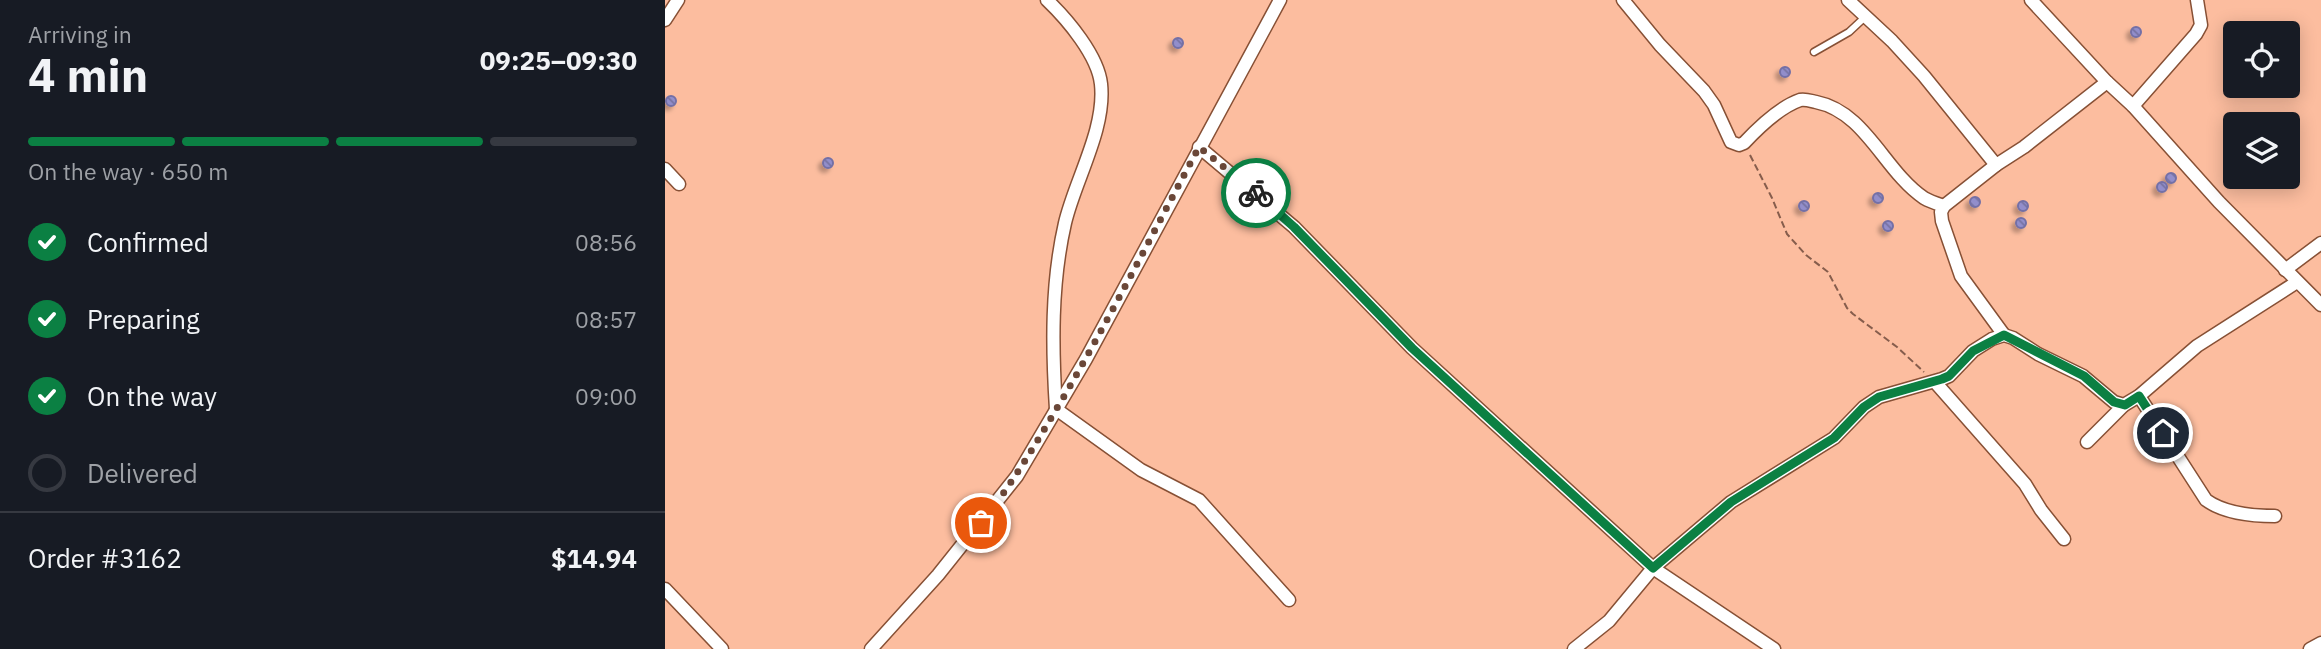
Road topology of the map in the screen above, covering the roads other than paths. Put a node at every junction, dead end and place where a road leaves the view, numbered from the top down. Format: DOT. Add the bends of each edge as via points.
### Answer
graph roads {
  1 [pos="678,0"];
  2 [pos="1280,0"];
  3 [pos="1623,0"];
  4 [pos="1848,0"];
  5 [pos="2031,0"];
  6 [pos="2197,0"];
  7 [pos="1055,2"];
  8 [pos="1864,18"];
  9 [pos="665,20"];
  10 [pos="1814,51"];
  11 [pos="2107,82"];
  12 [pos="2133,106"];
  13 [pos="1199,147"];
  14 [pos="1996,165"];
  15 [pos="665,169"];
  16 [pos="679,184"];
  17 [pos="1944,206"];
  18 [pos="2321,243"];
  19 [pos="2285,270"];
  20 [pos="2297,282"];
  21 [pos="2321,305"];
  22 [pos="2004,335"];
  23 [pos="1935,382"];
  24 [pos="2139,396"];
  25 [pos="2125,405"];
  26 [pos="1056,409"];
  27 [pos="2087,442"];
  28 [pos="2275,516"];
  29 [pos="2064,538"];
  30 [pos="1653,568"];
  31 [pos="665,589"];
  32 [pos="1289,600"];
  33 [pos="2321,643"];
  34 [pos="722,649"];
  35 [pos="871,649"];
  36 [pos="1574,649"];
  37 [pos="1774,649"];
  38 [pos="2310,649"];
  1 -- 9 [label="street"];
  2 -- 13 [label="street"];
  3 -- 17 [label="street" via="1714,105 1731,142 1744,142 1789,105 1804,99 1825,103 1854,121 1924,197"];
  4 -- 8 [label="street"];
  5 -- 11 [label="street"];
  6 -- 12 [label="street" via="2201,25 2196,34"];
  7 -- 26 [label="street" via="1082,41 1101,83 1095,132 1066,220 1058,261 1053,301"];
  8 -- 10 [label="lane"];
  8 -- 14 [label="street" via="1924,76"];
  11 -- 12 [label="street"];
  11 -- 14 [label="street"];
  12 -- 19 [label="street"];
  13 -- 26 [label="street"];
  13 -- 30 [label="street" via="1294,227 1412,348"];
  14 -- 17 [label="street"];
  15 -- 16 [label="street"];
  17 -- 22 [label="street" via="1942,221 1961,276"];
  18 -- 19 [label="street"];
  19 -- 20 [label="street"];
  20 -- 21 [label="street"];
  20 -- 24 [label="street" via="2197,346"];
  22 -- 23 [label="street" via="1983,344 1949,376"];
  22 -- 25 [label="street" via="2084,376 2114,402"];
  23 -- 29 [label="street" via="2025,484"];
  23 -- 30 [label="street" via="1879,397 1834,438 1731,502"];
  24 -- 25 [label="street"];
  24 -- 28 [label="street" via="2206,500 2224,508"];
  25 -- 27 [label="street"];
  26 -- 32 [label="street" via="1141,470 1199,500"];
  26 -- 35 [label="street" via="995,506"];
  30 -- 36 [label="street" via="1609,621"];
  30 -- 37 [label="street"];
  31 -- 34 [label="street"];
  33 -- 38 [label="street"];
}
